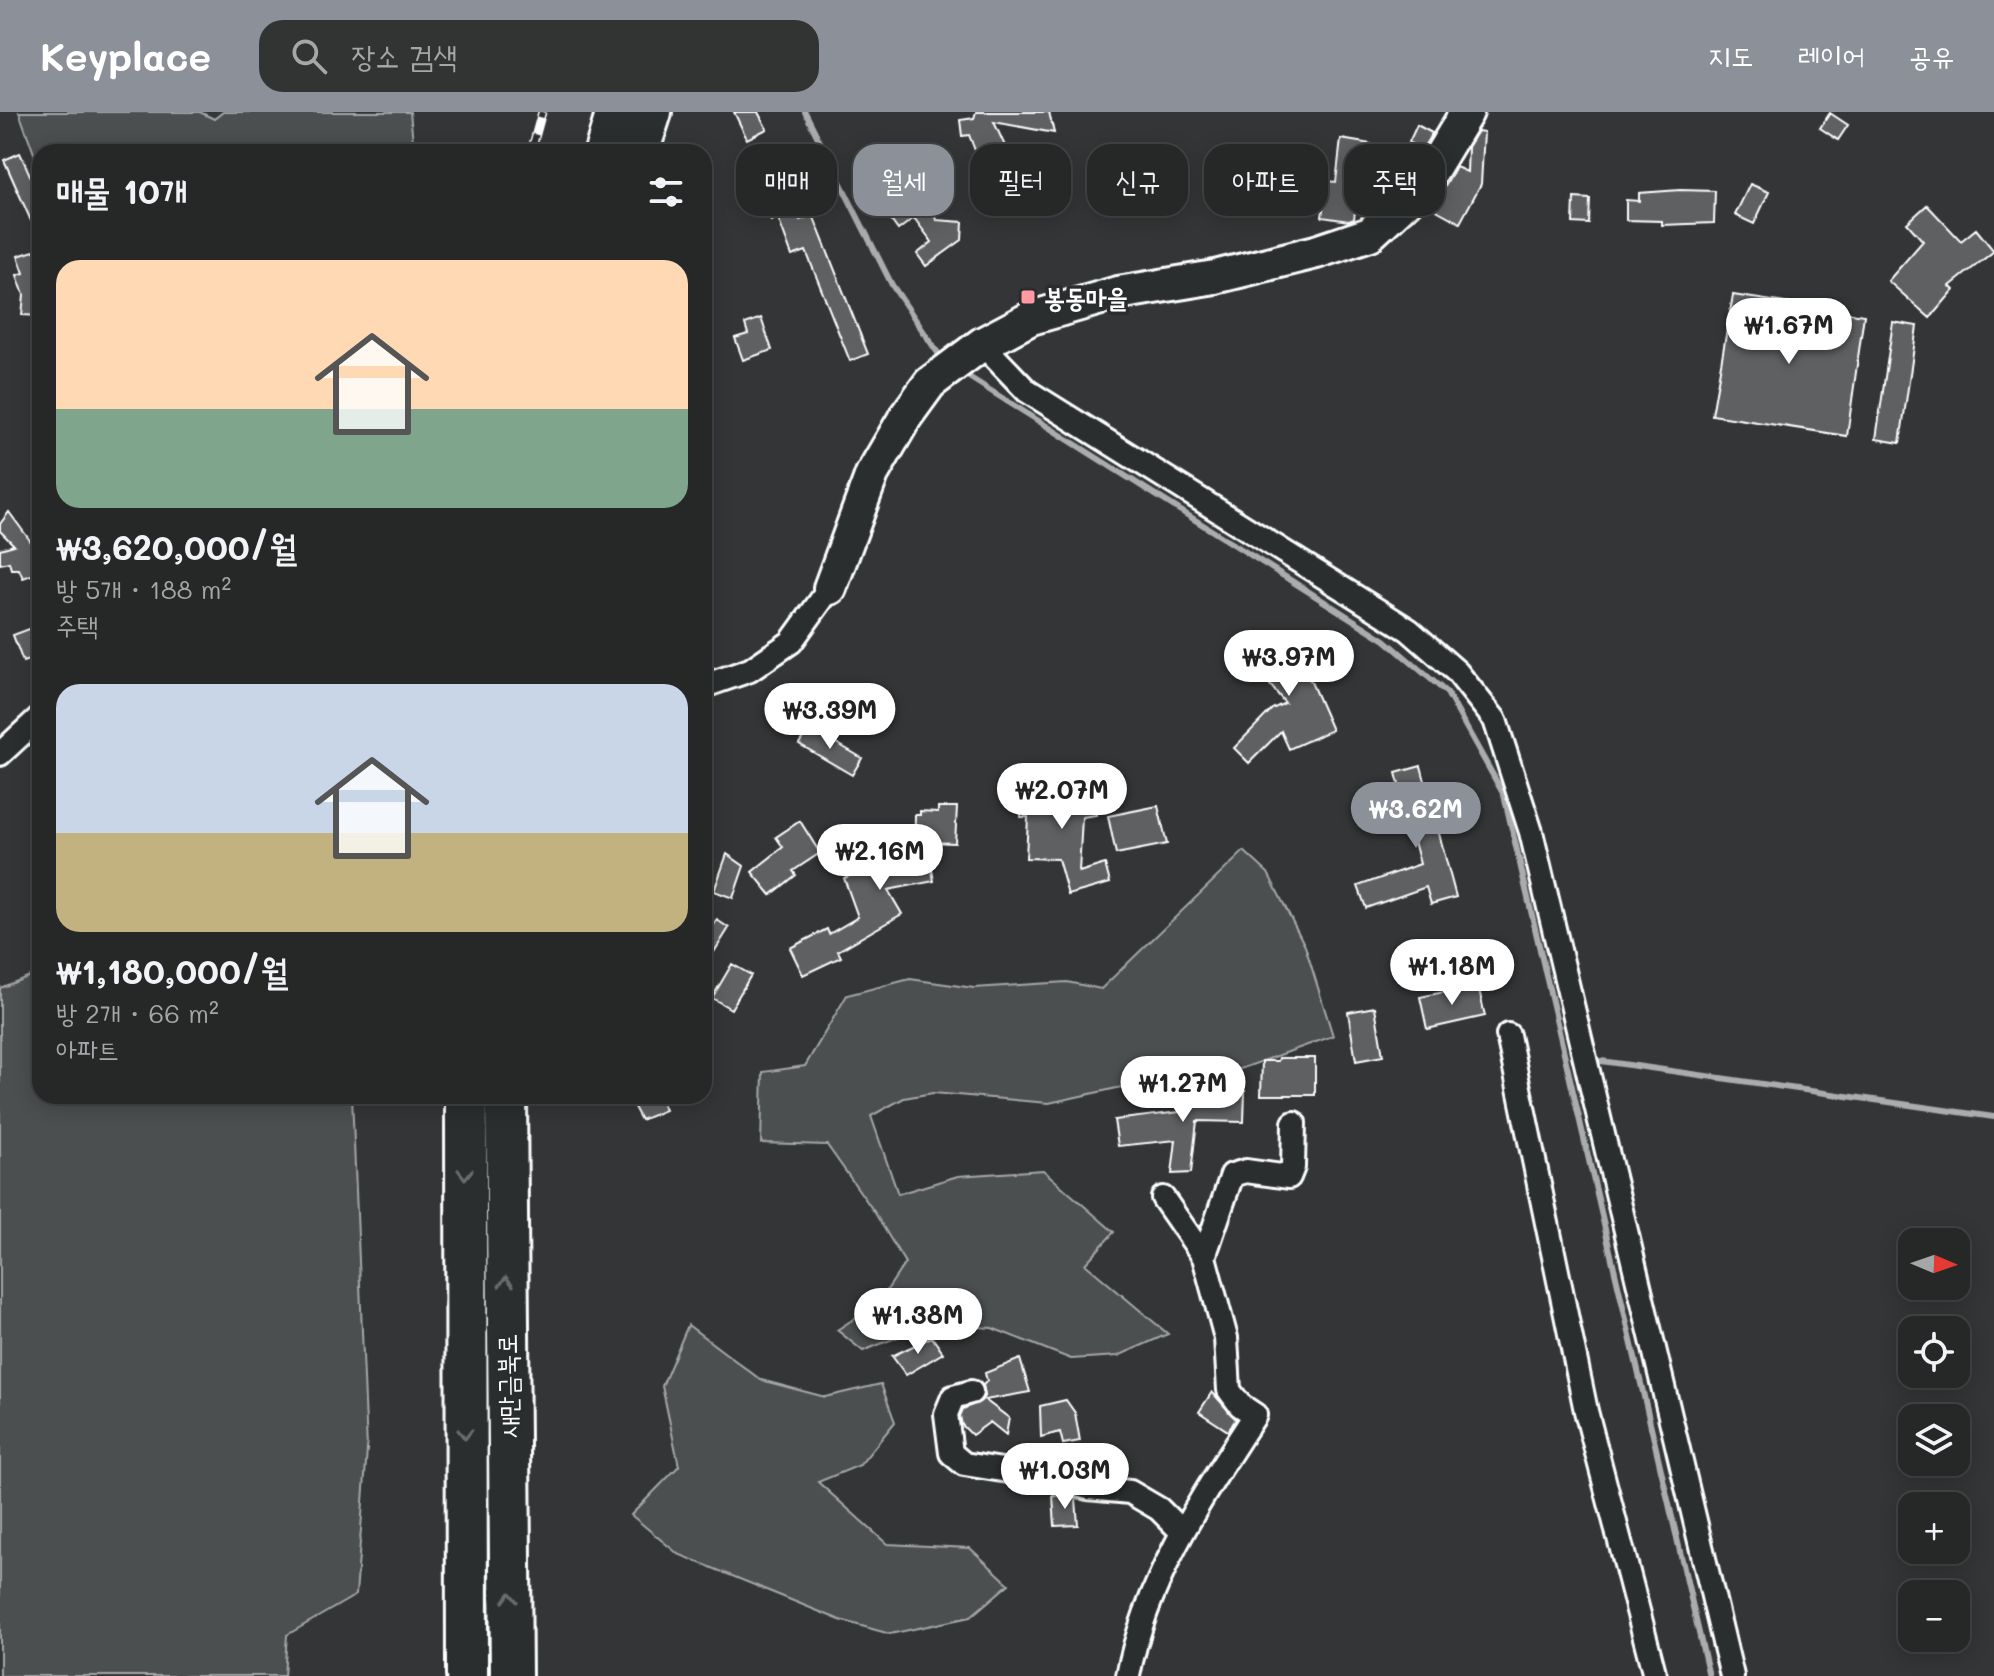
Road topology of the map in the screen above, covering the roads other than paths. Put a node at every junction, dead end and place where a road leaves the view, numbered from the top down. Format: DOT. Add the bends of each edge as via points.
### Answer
graph roads {
  1 [pos="617,112"];
  2 [pos="651,112"];
  3 [pos="1467,112"];
  4 [pos="607,144"];
  5 [pos="641,144"];
  6 [pos="982,344"];
  7 [pos="830,588"];
  8 [pos="712,683"];
  9 [pos="32,724"];
  10 [pos="0,754"];
  11 [pos="1508,1035"];
  12 [pos="466,1104"];
  13 [pos="506,1104"];
  14 [pos="1294,1123"];
  15 [pos="1163,1198"];
  16 [pos="1204,1257"];
  17 [pos="971,1392"];
  18 [pos="1181,1531"];
  19 [pos="467,1676"];
  20 [pos="511,1676"];
  21 [pos="1128,1676"];
  22 [pos="1655,1676"];
  23 [pos="1732,1676"];
  1 -- 4 [label="highway"];
  2 -- 5 [label="highway"];
  3 -- 6 [label="street" via="1423,185 1370,234 1215,277 1118,293 1031,318"];
  6 -- 7 [label="street" via="930,383 906,416 872,474"];
  6 -- 23 [label="street" via="1027,391 1409,630 1457,672 1495,720 1531,832"];
  7 -- 8 [label="street" via="791,642 750,670"];
  9 -- 10 [label="street"];
  11 -- 22 [label="street" via="1586,1411"];
  12 -- 19 [label="highway, 새만금북로, one-way"];
  20 -- 13 [label="highway, 새만금북로, one-way"];
  14 -- 16 [label="street" via="1289,1177 1246,1171 1232,1175"];
  15 -- 16 [label="street"];
  16 -- 18 [label="street" via="1226,1338 1229,1390 1255,1415"];
  17 -- 18 [label="street" via="953,1397 946,1414 951,1453 964,1464 1130,1492 1159,1509"];
  18 -- 21 [label="street"];
}
